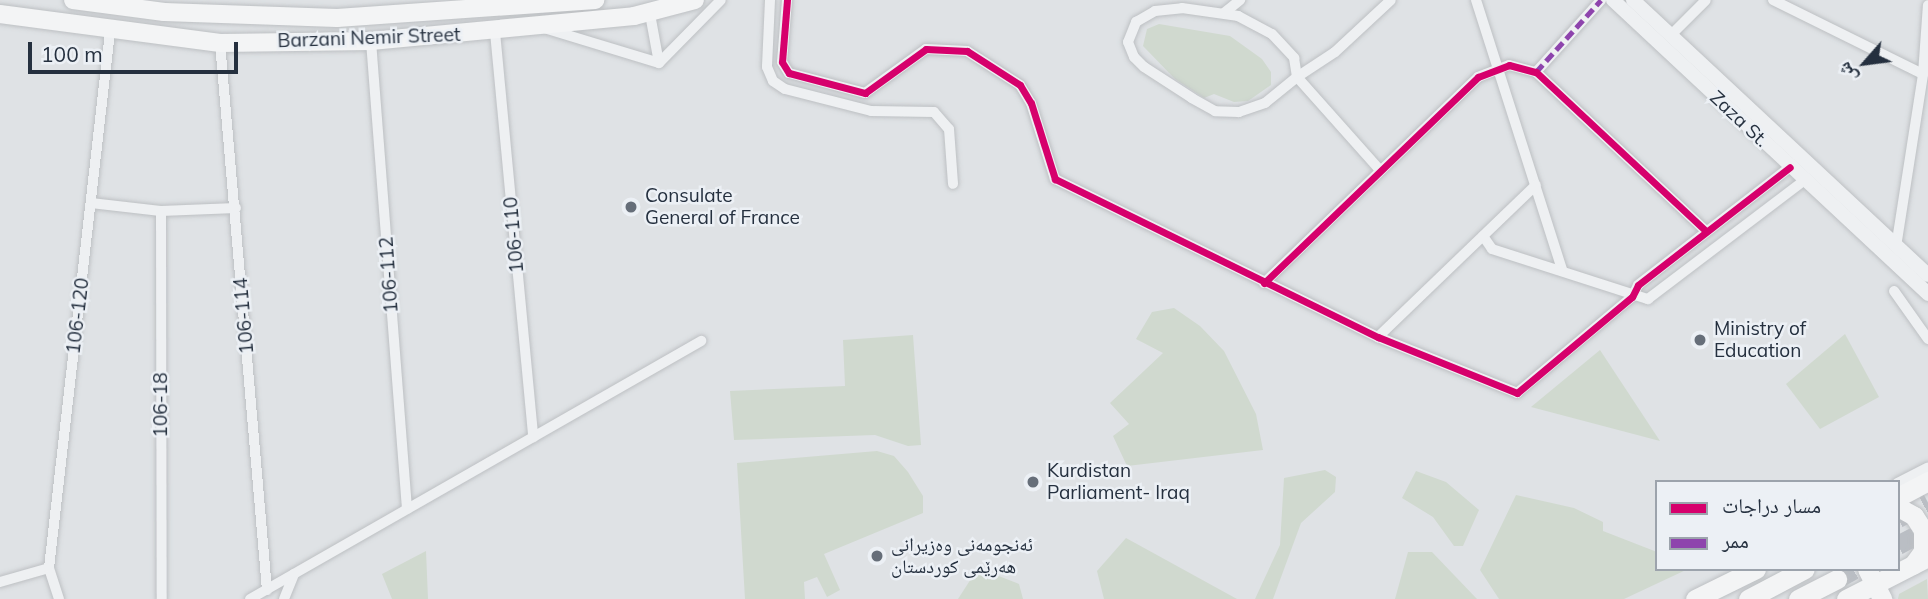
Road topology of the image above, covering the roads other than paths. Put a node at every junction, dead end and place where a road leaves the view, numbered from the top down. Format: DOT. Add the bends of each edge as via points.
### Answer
graph roads {
  1 [pos="73,0"];
  2 [pos="595,0"];
  3 [pos="695,0"];
  4 [pos="721,0"];
  5 [pos="770,0"];
  6 [pos="787,0"];
  7 [pos="1240,0"];
  8 [pos="1391,0"];
  9 [pos="1476,0"];
  10 [pos="1601,0"];
  11 [pos="1613,0"];
  12 [pos="1633,0"];
  13 [pos="1706,0"];
  14 [pos="1773,0"];
  15 [pos="538,3"];
  16 [pos="1153,5"];
  17 [pos="165,6"];
  18 [pos="1928,6"];
  19 [pos="649,7"];
  20 [pos="1224,13"];
  21 [pos="0,14"];
  22 [pos="541,27"];
  23 [pos="110,32"];
  24 [pos="495,33"];
  25 [pos="1671,35"];
  26 [pos="371,41"];
  27 [pos="220,43"];
  28 [pos="659,63"];
  29 [pos="1497,67"];
  30 [pos="1536,72"];
  31 [pos="1923,74"];
  32 [pos="1297,77"];
  33 [pos="1790,167"];
  34 [pos="1379,169"];
  35 [pos="1805,180"];
  36 [pos="953,184"];
  37 [pos="1536,185"];
  38 [pos="91,203"];
  39 [pos="236,208"];
  40 [pos="161,211"];
  41 [pos="1706,231"];
  42 [pos="1483,236"];
  43 [pos="1896,247"];
  44 [pos="1562,270"];
  45 [pos="1928,275"];
  46 [pos="1264,283"];
  47 [pos="1894,291"];
  48 [pos="1928,294"];
  49 [pos="1632,297"];
  50 [pos="1378,337"];
  51 [pos="1928,339"];
  52 [pos="701,341"];
  53 [pos="534,437"];
  54 [pos="1928,470"];
  55 [pos="1928,481"];
  56 [pos="1900,484"];
  57 [pos="1900,496"];
  58 [pos="407,509"];
  59 [pos="1900,510"];
  60 [pos="1924,531"];
  61 [pos="1912,565"];
  62 [pos="49,568"];
  63 [pos="1752,571"];
  64 [pos="1801,571"];
  65 [pos="1898,571"];
  66 [pos="294,574"];
  67 [pos="1837,579"];
  68 [pos="1874,581"];
  69 [pos="0,582"];
  70 [pos="267,590"];
  71 [pos="59,599"];
  72 [pos="162,599"];
  73 [pos="250,599"];
  74 [pos="284,599"];
  75 [pos="1695,599"];
  76 [pos="1748,599"];
  77 [pos="1798,599"];
  78 [pos="1846,599"];
  1 -- 17 [label="main road, Barzani Nemir Street"];
  2 -- 15 [label="main road, Barzani Nemir Street"];
  3 -- 19 [label="main road, Barzani Nemir Street"];
  4 -- 28 [label="street"];
  5 -- 36 [label="street" via="767,67 773,81 785,89 871,111 934,112 949,129"];
  6 -- 46 [label="street" via="782,62 789,73 865,93 926,48 967,51 1020,85 1031,103 1055,178"];
  7 -- 20 [label="street"];
  8 -- 32 [label="street" via="1335,52"];
  9 -- 29 [label="street"];
  10 -- 30 [label="street"];
  11 -- 33 [label="street, Zaza St."];
  12 -- 25 [label="street, Zaza St."];
  13 -- 25 [label="street"];
  14 -- 31 [label="street"];
  15 -- 17 [label="main road, Barzani Nemir Street" via="337,18"];
  16 -- 20 [label="street"];
  16 -- 32 [label="street" via="1129,31 1133,57 1215,111 1252,109 1285,90"];
  18 -- 31 [label="street"];
  19 -- 22 [label="main road, Barzani Nemir Street"];
  19 -- 28 [label="street"];
  20 -- 32 [label="street" via="1272,34 1294,58"];
  21 -- 23 [label="main road, Barzani Nemir Street"];
  22 -- 24 [label="main road, Barzani Nemir Street"];
  22 -- 28 [label="street"];
  23 -- 27 [label="main road, Barzani Nemir Street"];
  23 -- 38 [label="street, 106-120"];
  24 -- 26 [label="main road, Barzani Nemir Street"];
  24 -- 53 [label="street, 106-110"];
  25 -- 43 [label="street, Zaza St."];
  26 -- 27 [label="main road, Barzani Nemir Street"];
  26 -- 58 [label="street, 106-112"];
  27 -- 39 [label="street, 106-114"];
  29 -- 30 [label="street" via="1524,66"];
  29 -- 34 [label="street" via="1478,77"];
  29 -- 37 [label="street"];
  30 -- 41 [label="street"];
  31 -- 43 [label="street"];
  32 -- 34 [label="street"];
  33 -- 35 [label="street, Zaza St."];
  33 -- 41 [label="street"];
  34 -- 46 [label="street"];
  35 -- 48 [label="street, Zaza St."];
  35 -- 49 [label="street" via="1648,299"];
  37 -- 42 [label="street"];
  37 -- 44 [label="street"];
  38 -- 40 [label="street"];
  38 -- 62 [label="street, 106-120"];
  39 -- 40 [label="street"];
  39 -- 70 [label="street, 106-114"];
  40 -- 72 [label="street, 106-18"];
  41 -- 49 [label="street" via="1638,285"];
  42 -- 44 [label="street" via="1492,249"];
  42 -- 50 [label="street"];
  43 -- 45 [label="street, Zaza St."];
  44 -- 49 [label="street" via="1621,288"];
  46 -- 50 [label="street"];
  47 -- 51 [label="street"];
  49 -- 50 [label="street" via="1517,393"];
  52 -- 53 [label="street"];
  53 -- 58 [label="street"];
  54 -- 56 [label="street"];
  55 -- 57 [label="highway"];
  58 -- 66 [label="street"];
  59 -- 60 [label="highway"];
  60 -- 61 [label="highway" via="1924,546"];
  62 -- 69 [label="street"];
  62 -- 71 [label="street, 106-120"];
  63 -- 75 [label="highway"];
  64 -- 76 [label="highway"];
  65 -- 68 [label="highway"];
  66 -- 70 [label="street"];
  66 -- 74 [label="street"];
  67 -- 77 [label="highway"];
  68 -- 78 [label="highway"];
  70 -- 73 [label="street"];
}
